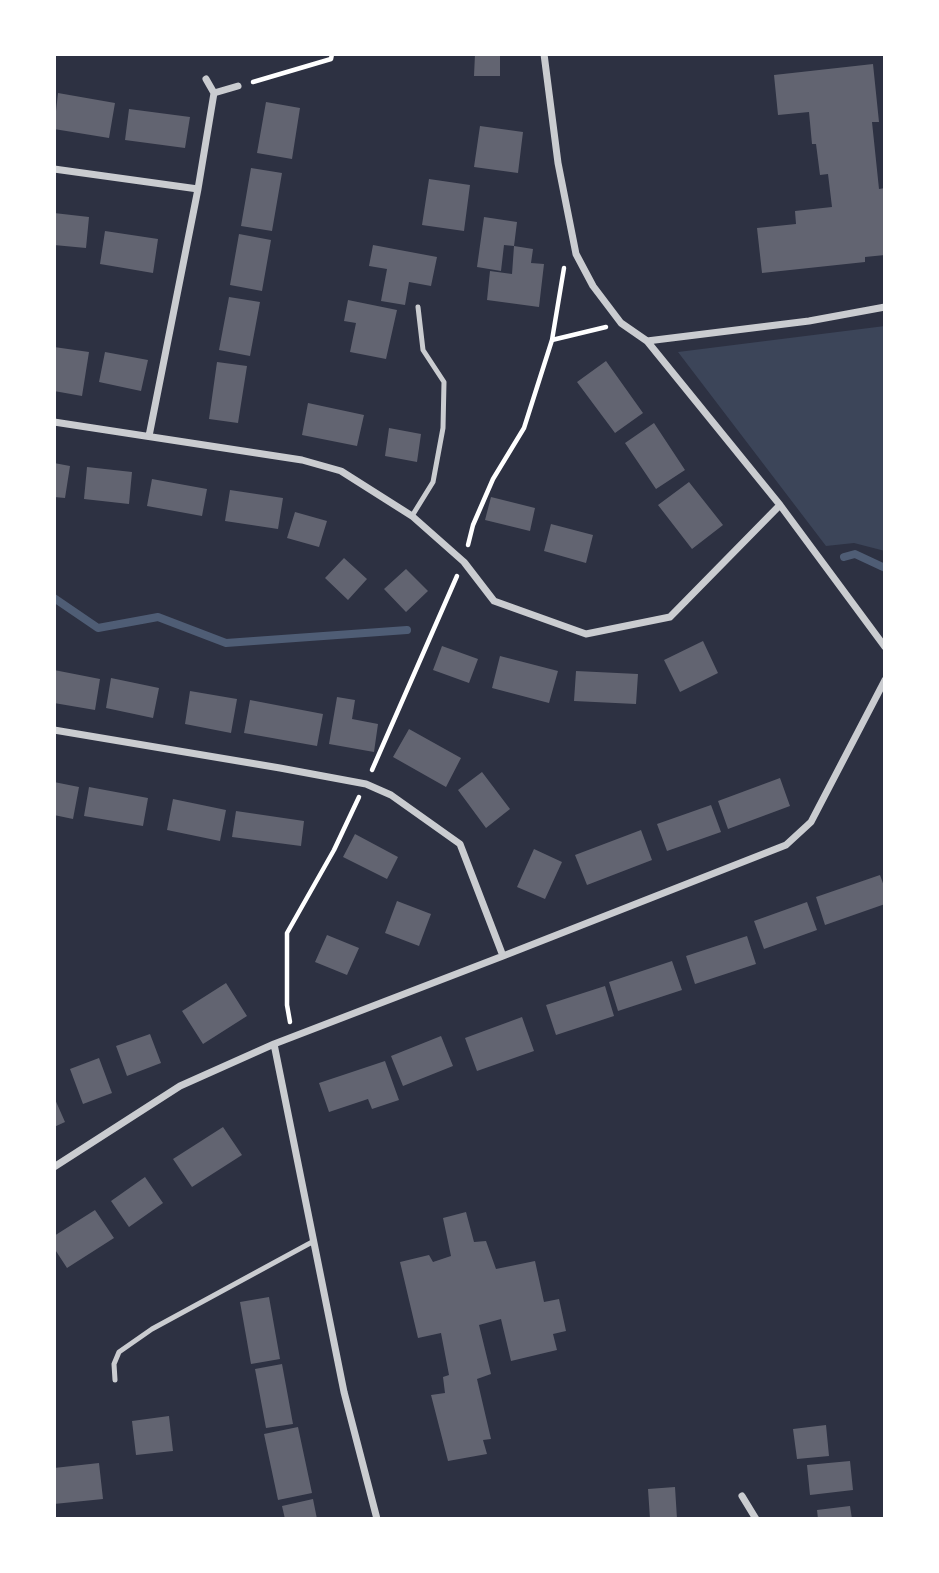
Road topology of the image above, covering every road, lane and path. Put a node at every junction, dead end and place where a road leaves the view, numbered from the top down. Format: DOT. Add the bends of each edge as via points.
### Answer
graph roads {
  1 [pos="332,54"];
  2 [pos="544,54"];
  3 [pos="206,79"];
  4 [pos="238,86"];
  5 [pos="214,93"];
  6 [pos="54,169"];
  7 [pos="198,189"];
  8 [pos="576,254"];
  9 [pos="418,307"];
  10 [pos="885,307"];
  11 [pos="621,323"];
  12 [pos="552,340"];
  13 [pos="647,341"];
  14 [pos="54,422"];
  15 [pos="149,436"];
  16 [pos="780,505"];
  17 [pos="412,516"];
  18 [pos="464,562"];
  19 [pos="885,647"];
  20 [pos="885,680"];
  21 [pos="54,730"];
  22 [pos="366,785"];
  23 [pos="503,956"];
  24 [pos="294,1036"];
  25 [pos="274,1044"];
  26 [pos="54,1167"];
  27 [pos="314,1241"];
  28 [pos="115,1380"];
  29 [pos="741,1496"];
  30 [pos="377,1519"];
  31 [pos="756,1519"];
  1 -- 4 [label="path" via="331,59"];
  2 -- 8 [label="street"];
  3 -- 5 [label="street"];
  4 -- 5 [label="street"];
  5 -- 7 [label="street"];
  6 -- 7 [label="street"];
  7 -- 15 [label="street"];
  8 -- 11 [label="street"];
  8 -- 12 [label="path" via="565,265"];
  9 -- 17 [label="lane" via="422,350 444,382 443,428 433,482"];
  10 -- 13 [label="street"];
  11 -- 12 [label="path"];
  11 -- 13 [label="street"];
  12 -- 18 [label="path" via="523,428 493,479 473,525"];
  13 -- 16 [label="street"];
  14 -- 15 [label="street"];
  15 -- 17 [label="street" via="302,460 341,471"];
  16 -- 18 [label="street" via="670,617 586,634 494,601"];
  16 -- 19 [label="street"];
  17 -- 18 [label="street"];
  18 -- 22 [label="path"];
  20 -- 23 [label="street" via="811,822 786,845"];
  21 -- 22 [label="street"];
  22 -- 23 [label="street" via="391,795 460,844"];
  22 -- 24 [label="path" via="287,933 287,1005"];
  23 -- 24 [label="street"];
  24 -- 25 [label="street"];
  25 -- 26 [label="street" via="180,1086"];
  25 -- 27 [label="street"];
  27 -- 28 [label="lane" via="152,1329 119,1352"];
  27 -- 30 [label="street" via="344,1392"];
  29 -- 31 [label="street"];
}
